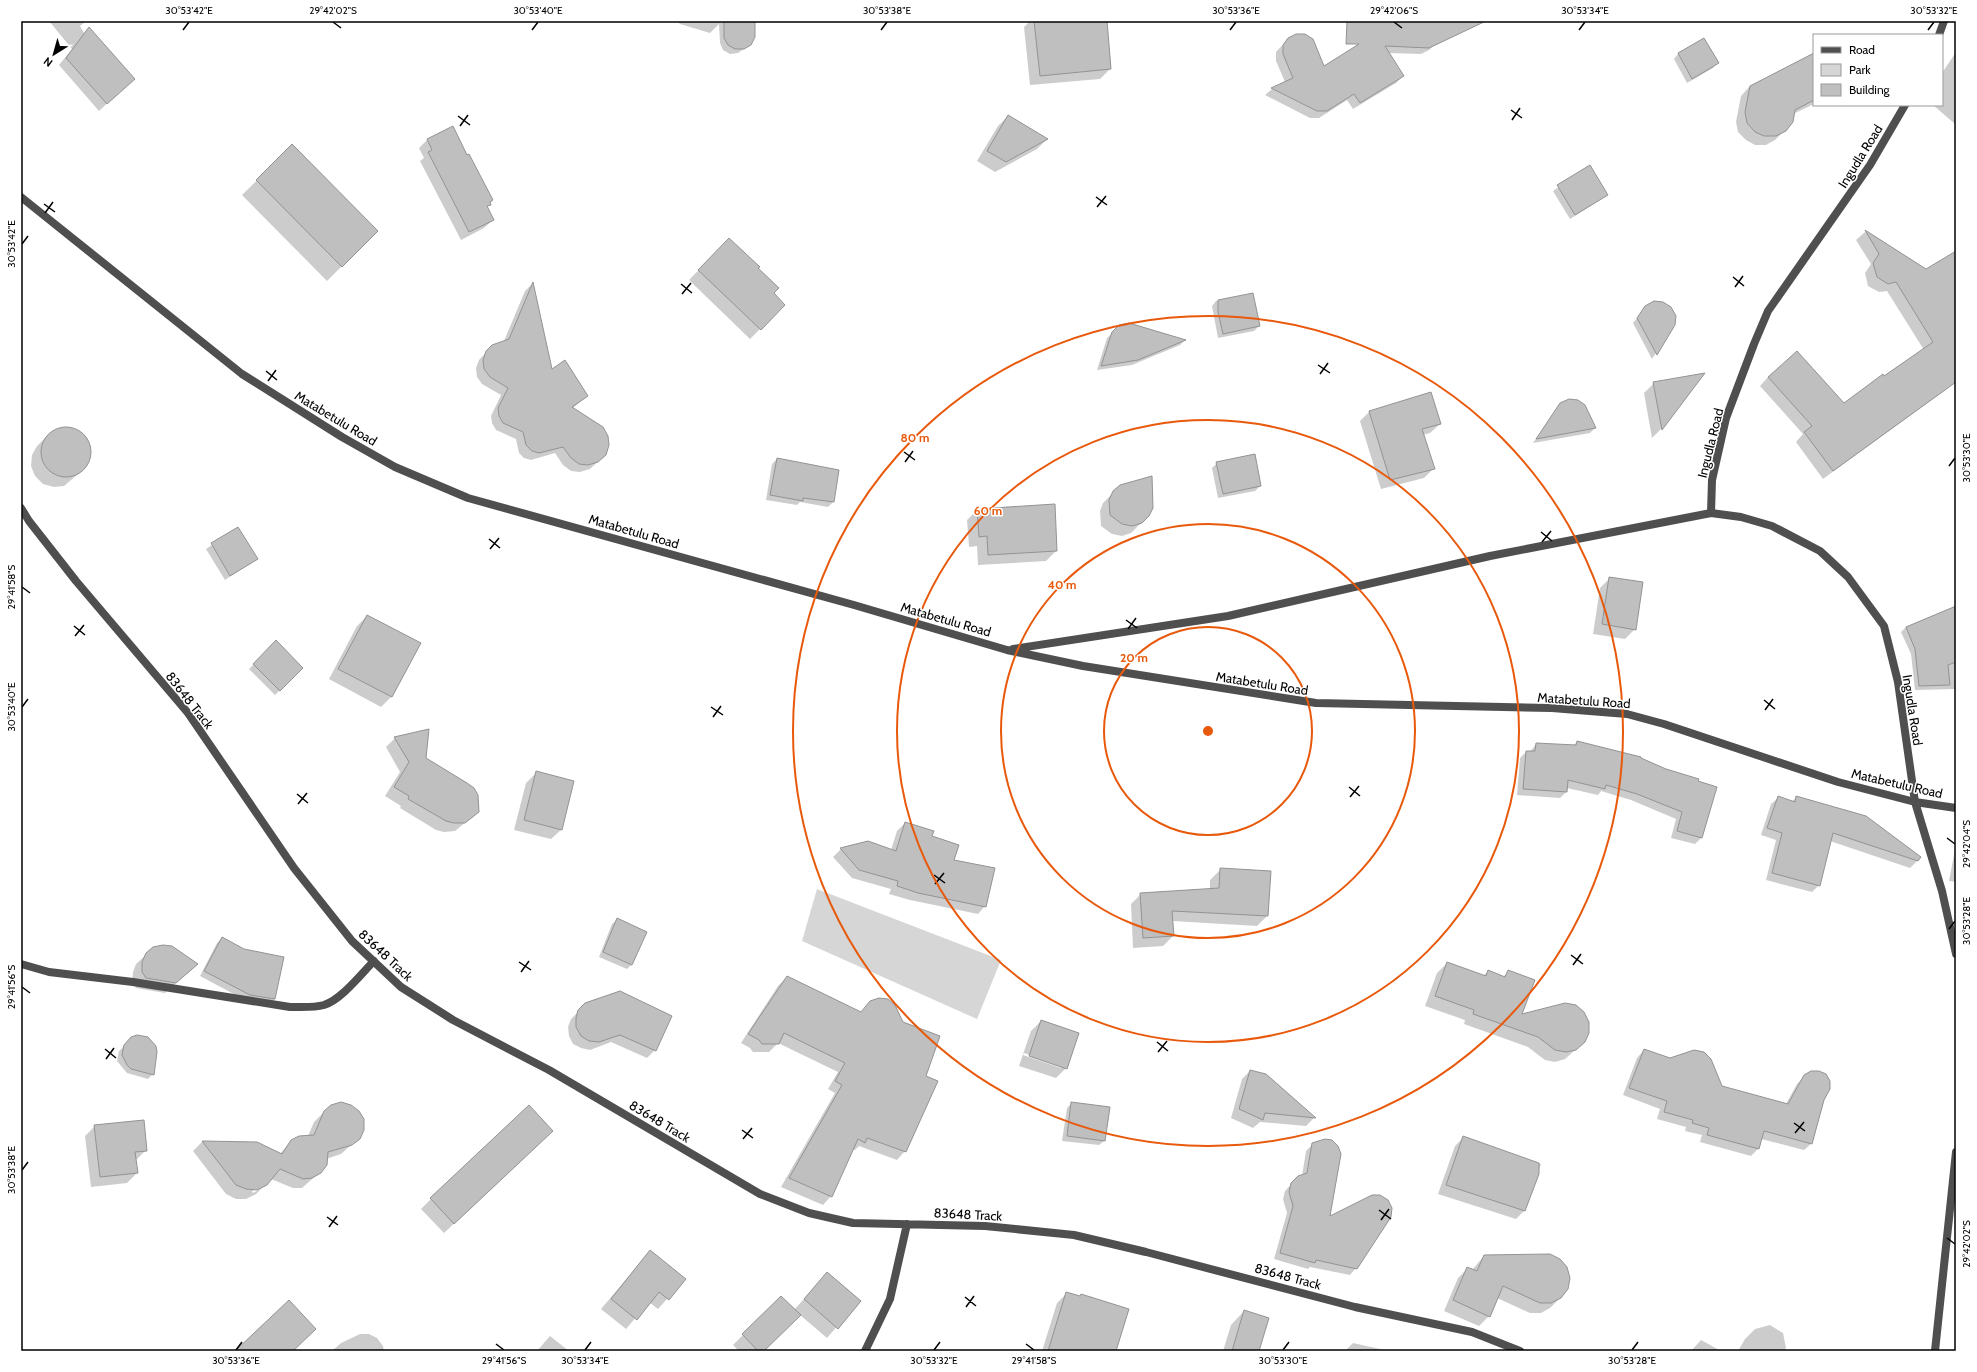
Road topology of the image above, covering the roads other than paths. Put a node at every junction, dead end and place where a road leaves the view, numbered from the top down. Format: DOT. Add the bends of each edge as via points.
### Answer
graph roads {
  1 [pos="1944,21"];
  2 [pos="1939,34"];
  3 [pos="1904,106"];
  4 [pos="21,197"];
  5 [pos="21,508"];
  6 [pos="1711,513"];
  7 [pos="1007,650"];
  8 [pos="1915,802"];
  9 [pos="1956,808"];
  10 [pos="1956,954"];
  11 [pos="374,961"];
  12 [pos="21,964"];
  13 [pos="1956,1152"];
  14 [pos="907,1224"];
  15 [pos="864,1351"];
  16 [pos="1520,1351"];
  17 [pos="1935,1351"];
  1 -- 2 [label="street"];
  3 -- 6 [label="street, Ingudla Road" via="1870,165 1768,311 1726,418 1712,480"];
  4 -- 7 [label="street, Matabetulu Road" via="242,374 395,467 468,498"];
  5 -- 11 [label="street, 83648 Track" via="76,581 188,713 294,868 352,941"];
  6 -- 7 [label="street" via="1490,556 1228,616"];
  6 -- 8 [label="street, Ingudla Road" via="1741,517 1772,526 1820,551 1848,577 1884,626 1898,682"];
  7 -- 8 [label="street, Matabetulu Road" via="1083,666 1316,703 1552,708 1627,714 1838,782"];
  8 -- 9 [label="street, Matabetulu Road"];
  8 -- 10 [label="street, Ingudla Road" via="1942,891"];
  11 -- 12 [label="street" via="344,992 326,1004 311,1008 49,972"];
  11 -- 14 [label="street, 83648 Track" via="401,987 453,1020 549,1070 760,1194 809,1213 853,1223"];
  13 -- 17 [label="street"];
  14 -- 15 [label="street" via="890,1299"];
  14 -- 16 [label="street, 83648 Track" via="985,1226 1074,1235 1355,1307 1472,1332"];
}
